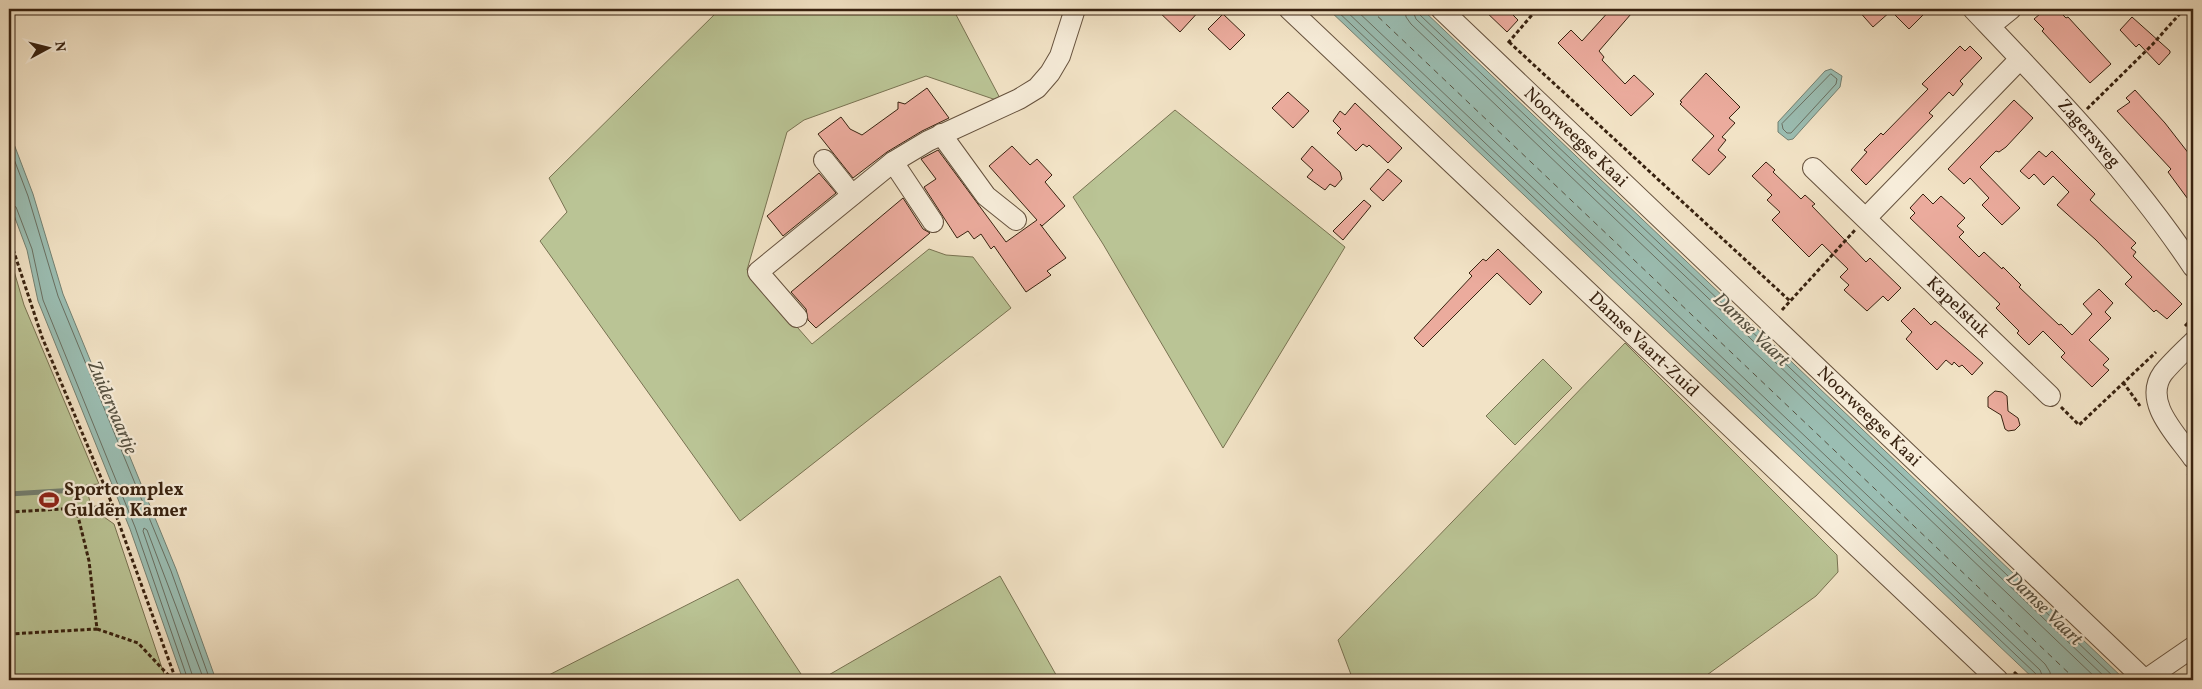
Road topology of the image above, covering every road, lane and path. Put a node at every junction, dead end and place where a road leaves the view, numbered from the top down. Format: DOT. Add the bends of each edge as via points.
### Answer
graph roads {
  1 [pos="1075,9"];
  2 [pos="1289,9"];
  3 [pos="1441,9"];
  4 [pos="1537,9"];
  5 [pos="1973,9"];
  6 [pos="2011,9"];
  7 [pos="2184,9"];
  8 [pos="1990,26"];
  9 [pos="2020,59"];
  10 [pos="2077,120"];
  11 [pos="942,134"];
  12 [pos="824,160"];
  13 [pos="893,162"];
  14 [pos="1813,168"];
  15 [pos="852,195"];
  16 [pos="1866,218"];
  17 [pos="1016,220"];
  18 [pos="933,222"];
  19 [pos="9,237"];
  20 [pos="2193,267"];
  21 [pos="797,317"];
  22 [pos="2193,318"];
  23 [pos="2188,335"];
  24 [pos="2163,346"];
  25 [pos="2050,396"];
  26 [pos="2193,458"];
  27 [pos="112,504"];
  28 [pos="76,508"];
  29 [pos="9,512"];
  30 [pos="97,629"];
  31 [pos="9,634"];
  32 [pos="2193,647"];
  33 [pos="174,680"];
  34 [pos="1998,680"];
  35 [pos="2145,680"];
  1 -- 11 [label="street" via="1060,56 1037,88"];
  2 -- 34 [label="street, Damse Vaart-Zuid"];
  3 -- 35 [label="street, Noorweegse Kaai"];
  4 -- 16 [label="path" via="1509,42 1790,301"];
  5 -- 8 [label="street, Zagersweg"];
  6 -- 8 [label="street"];
  7 -- 10 [label="path"];
  8 -- 9 [label="street, Zagersweg"];
  9 -- 10 [label="street, Zagersweg"];
  9 -- 16 [label="street"];
  10 -- 20 [label="street, Zagersweg" via="2120,170"];
  11 -- 13 [label="street"];
  11 -- 17 [label="street" via="986,196"];
  12 -- 15 [label="street"];
  13 -- 15 [label="street"];
  13 -- 18 [label="street"];
  14 -- 16 [label="street, Kapelstuk"];
  15 -- 21 [label="street" via="758,272"];
  16 -- 25 [label="street, Kapelstuk"];
  19 -- 27 [label="path" via="42,337"];
  22 -- 23 [label="path"];
  23 -- 26 [label="street" via="2158,381 2156,392 2162,414"];
  24 -- 25 [label="path" via="2080,425"];
  27 -- 28 [label="path"];
  27 -- 33 [label="path"];
  28 -- 29 [label="path"];
  28 -- 30 [label="path" via="90,561"];
  30 -- 31 [label="path"];
  30 -- 33 [label="path" via="138,643"];
  32 -- 35 [label="street"];
}
